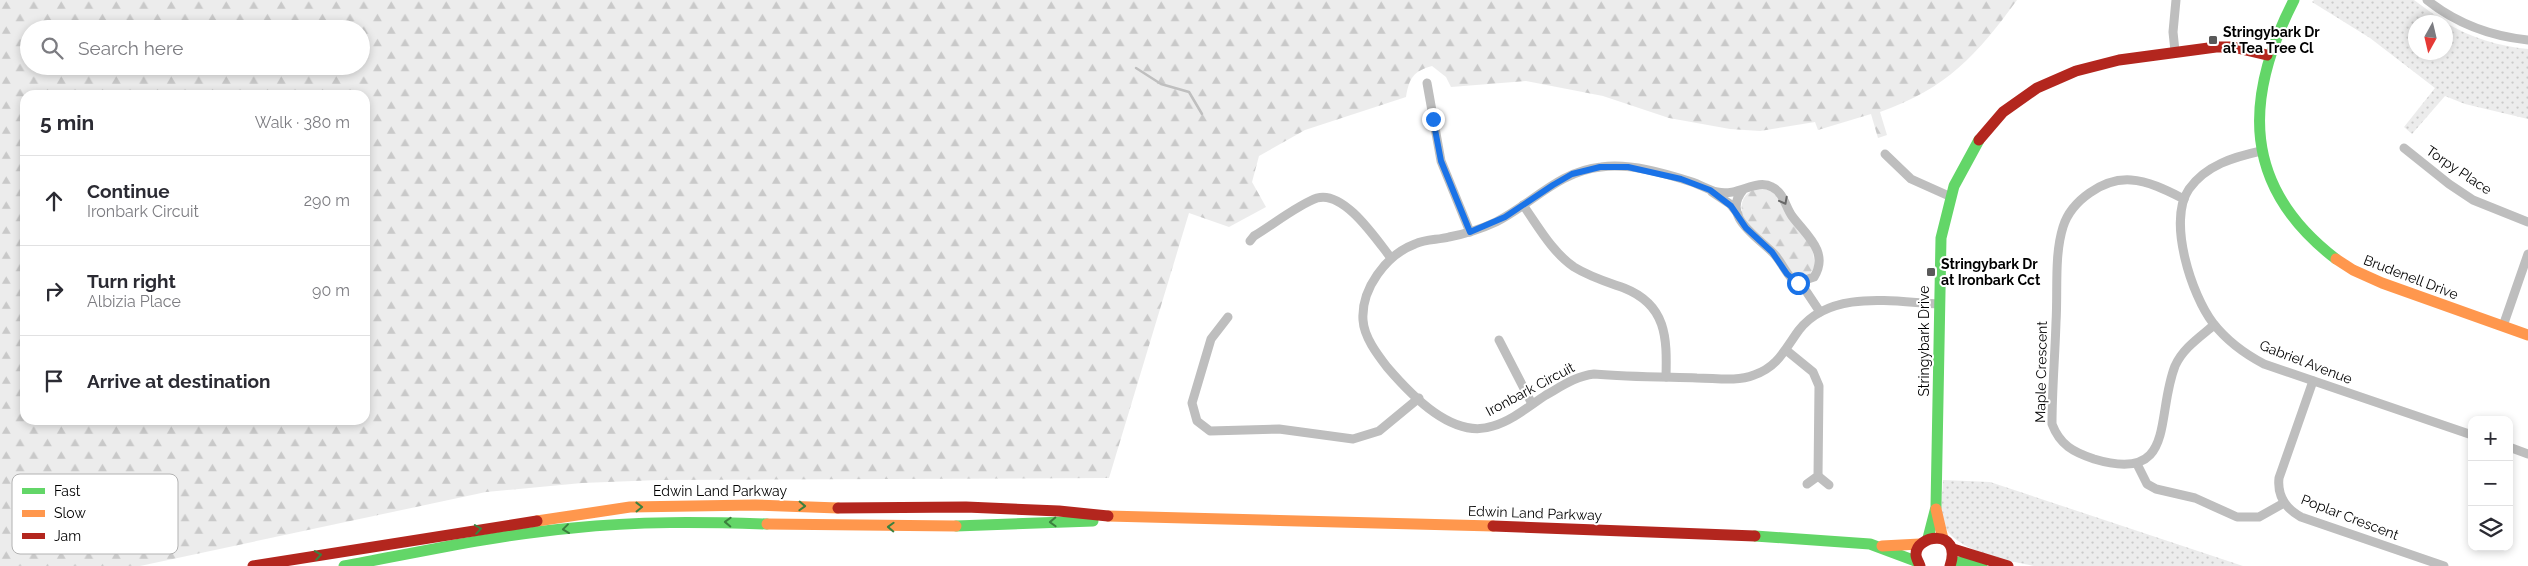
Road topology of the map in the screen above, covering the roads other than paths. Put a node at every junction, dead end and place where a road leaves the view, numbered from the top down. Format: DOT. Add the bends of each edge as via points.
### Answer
graph roads {
  1 [pos="2176,0"];
  2 [pos="2294,0"];
  3 [pos="2427,0"];
  4 [pos="2528,40"];
  5 [pos="2175,51"];
  6 [pos="2267,55"];
  7 [pos="1427,83"];
  8 [pos="2404,148"];
  9 [pos="2262,151"];
  10 [pos="1885,154"];
  11 [pos="1710,190"];
  12 [pos="1743,190"];
  13 [pos="1949,196"];
  14 [pos="2184,199"];
  15 [pos="1523,205"];
  16 [pos="1738,214"];
  17 [pos="2528,222"];
  18 [pos="1470,232"];
  19 [pos="1250,241"];
  20 [pos="2528,254"];
  21 [pos="1391,258"];
  22 [pos="1816,274"];
  23 [pos="1794,280"];
  24 [pos="1939,304"];
  25 [pos="1820,312"];
  26 [pos="1228,317"];
  27 [pos="2214,325"];
  28 [pos="2503,326"];
  29 [pos="2528,335"];
  30 [pos="1499,340"];
  31 [pos="1786,350"];
  32 [pos="1666,377"];
  33 [pos="2313,381"];
  34 [pos="1419,398"];
  35 [pos="1532,404"];
  36 [pos="2468,434"];
  37 [pos="2513,448"];
  38 [pos="2528,454"];
  39 [pos="2137,464"];
  40 [pos="1818,476"];
  41 [pos="1807,484"];
  42 [pos="1829,485"];
  43 [pos="2284,503"];
  44 [pos="1936,507"];
  45 [pos="1191,519"];
  46 [pos="1944,538"];
  47 [pos="1924,541"];
  48 [pos="1878,546"];
  49 [pos="1953,549"];
  50 [pos="1991,562"];
  51 [pos="1919,564"];
  52 [pos="1951,564"];
  53 [pos="252,566"];
  54 [pos="344,566"];
  55 [pos="2008,566"];
  56 [pos="2444,566"];
  1 -- 5 [label="street"];
  2 -- 6 [label="main road, Brudenell Drive" via="2279,24"];
  3 -- 4 [label="street" via="2454,20 2477,30"];
  5 -- 6 [label="main road, Stringybark Drive" via="2224,47"];
  5 -- 13 [label="main road, Stringybark Drive" via="2093,64 2051,79 2032,90 2013,103 1985,131 1965,161"];
  6 -- 9 [label="main road, Brudenell Drive" via="2260,89"];
  7 -- 18 [label="street" via="1441,161"];
  8 -- 17 [label="street, Torpy Place" via="2473,200"];
  9 -- 14 [label="street, Gabriel Avenue" via="2218,164 2199,177"];
  9 -- 28 [label="main road, Brudenell Drive" via="2282,200 2298,224 2325,252 2368,279"];
  10 -- 13 [label="street" via="1911,178"];
  11 -- 12 [label="street, Ironbark Circuit" via="1733,193"];
  11 -- 15 [label="street, Ironbark Circuit" via="1639,169 1600,167 1565,178"];
  11 -- 16 [label="street, Ironbark Circuit"];
  12 -- 16 [label="street" via="1737,201"];
  12 -- 22 [label="street, Ironbark Circuit, one-way" via="1763,184 1779,193 1791,215 1816,247 1819,262"];
  13 -- 24 [label="main road, Stringybark Drive" via="1941,238"];
  14 -- 27 [label="street, Gabriel Avenue" via="2181,221 2189,269 2198,297"];
  14 -- 39 [label="street, Maple Crescent" via="2147,183 2131,180 2114,182 2097,188 2072,210 2060,238 2052,424 2064,446 2082,455 2122,466"];
  15 -- 18 [label="street, Ironbark Circuit" via="1496,222"];
  15 -- 32 [label="street" via="1558,254 1592,277 1642,297 1655,312 1666,340"];
  16 -- 23 [label="street, Ironbark Circuit" via="1746,228 1774,254"];
  18 -- 21 [label="street, Ironbark Circuit" via="1416,243"];
  19 -- 21 [label="street" via="1315,198 1328,197 1344,203"];
  20 -- 28 [label="street"];
  21 -- 34 [label="street, Ironbark Circuit" via="1372,286 1363,307 1363,322 1376,352"];
  22 -- 23 [label="street" via="1810,279"];
  22 -- 25 [label="street, Ironbark Circuit" via="1813,291"];
  23 -- 25 [label="street, Ironbark Circuit"];
  24 -- 25 [label="street, Ironbark Circuit" via="1853,302"];
  24 -- 44 [label="main road, Stringybark Drive"];
  25 -- 31 [label="street, Ironbark Circuit" via="1802,326"];
  26 -- 34 [label="street" via="1211,339 1192,403 1197,421 1210,431 1274,429 1353,439 1379,430"];
  27 -- 33 [label="street, Gabriel Avenue" via="2252,357"];
  27 -- 39 [label="street" via="2188,347 2176,364 2157,446 2148,458"];
  28 -- 29 [label="main road, Brudenell Drive"];
  30 -- 35 [label="street"];
  31 -- 32 [label="street, Ironbark Circuit" via="1770,367 1744,378"];
  31 -- 40 [label="street" via="1813,372 1819,386"];
  32 -- 35 [label="street, Ironbark Circuit" via="1580,376"];
  33 -- 36 [label="street, Gabriel Avenue"];
  33 -- 43 [label="street, Poplar Crescent" via="2279,478"];
  34 -- 35 [label="street, Ironbark Circuit" via="1454,425 1469,430 1493,426"];
  37 -- 38 [label="street"];
  39 -- 43 [label="street" via="2147,484 2156,489 2194,498 2237,517 2259,516"];
  40 -- 41 [label="street"];
  40 -- 42 [label="street"];
  43 -- 56 [label="street, Poplar Crescent" via="2301,517"];
  44 -- 46 [label="main road, Stringybark Drive"];
  44 -- 47 [label="main road, Stringybark Drive"];
  45 -- 48 [label="main road, Edwin Land Parkway" via="1831,539"];
  53 -- 45 [label="main road, Edwin Land Parkway, one-way" via="630,507 966,507"];
  45 -- 54 [label="main road, Edwin Land Parkway, one-way" via="900,527 701,521 606,525 444,547"];
  46 -- 47 [label="main road, Edwin Land Parkway"];
  46 -- 49 [label="main road"];
  47 -- 48 [label="main road, Edwin Land Parkway"];
  47 -- 51 [label="main road, Stringybark Drive" via="1917,553"];
  48 -- 51 [label="main road, Edwin Land Parkway"];
  49 -- 50 [label="main road"];
  49 -- 52 [label="main road"];
  50 -- 52 [label="main road"];
  50 -- 55 [label="main road"];
}
